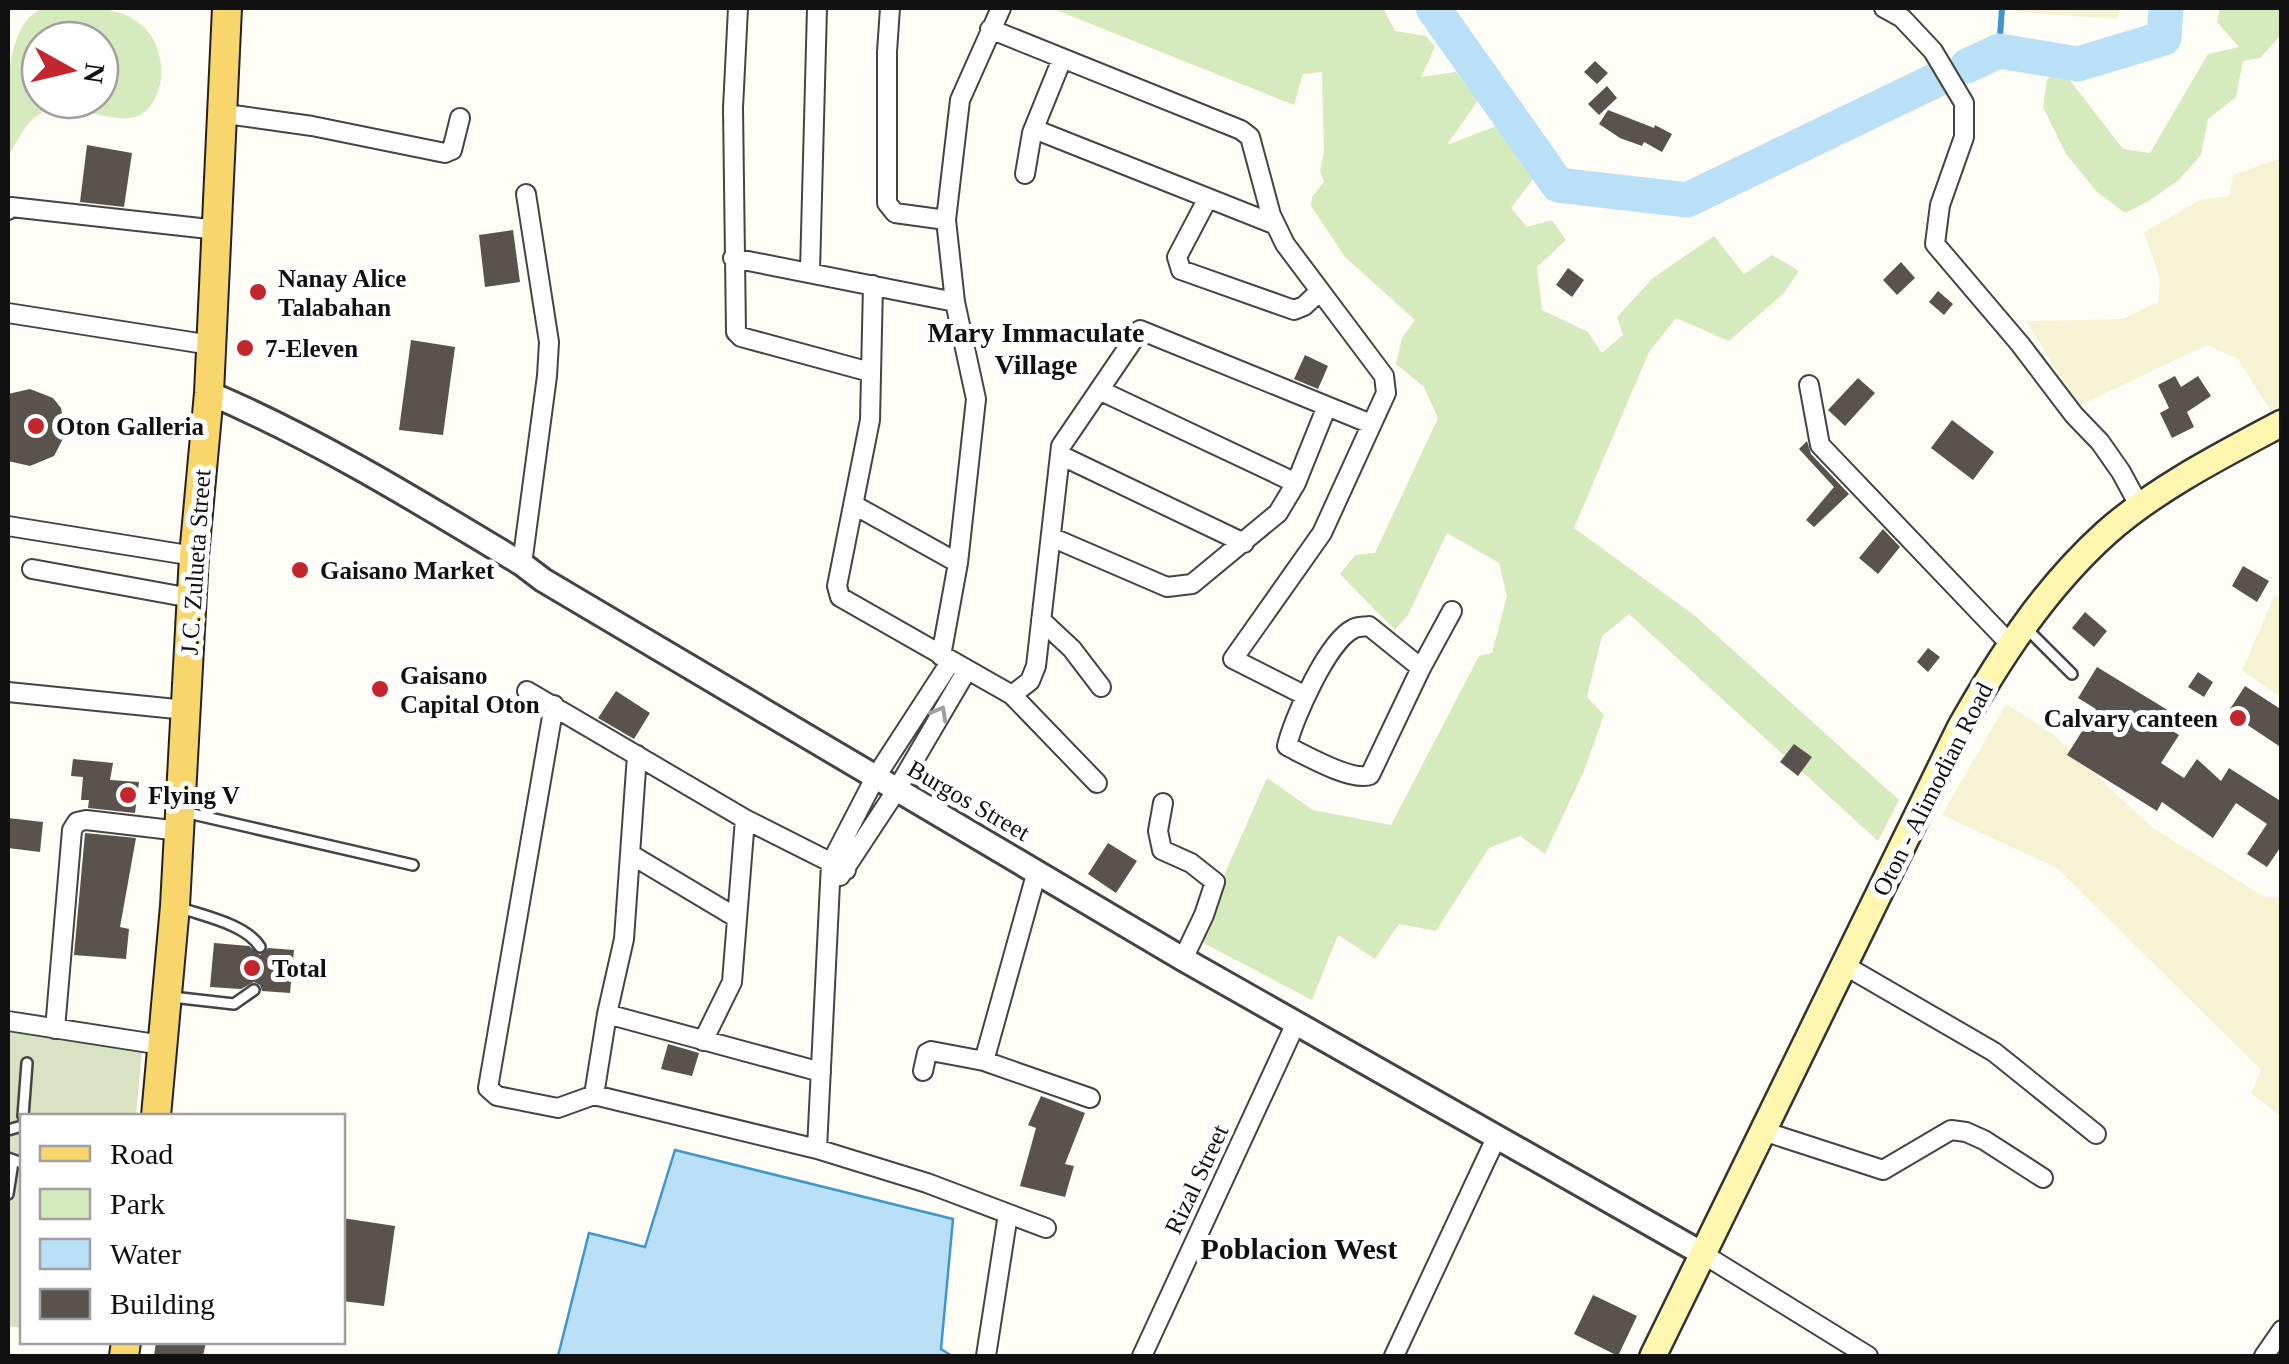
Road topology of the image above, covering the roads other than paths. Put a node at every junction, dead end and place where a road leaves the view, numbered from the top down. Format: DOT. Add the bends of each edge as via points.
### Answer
graph roads {
  1 [pos="226,8"];
  2 [pos="738,8"];
  3 [pos="817,8"];
  4 [pos="890,8"];
  5 [pos="1000,8"];
  6 [pos="1884,8"];
  7 [pos="990,29"];
  8 [pos="1062,59"];
  9 [pos="219,113"];
  10 [pos="460,118"];
  11 [pos="1034,128"];
  12 [pos="1025,174"];
  13 [pos="526,194"];
  14 [pos="1208,198"];
  15 [pos="8,210"];
  16 [pos="946,220"];
  17 [pos="1276,225"];
  18 [pos="218,230"];
  19 [pos="733,258"];
  20 [pos="810,271"];
  21 [pos="873,286"];
  22 [pos="1320,291"];
  23 [pos="955,302"];
  24 [pos="8,313"];
  25 [pos="211,344"];
  26 [pos="870,372"];
  27 [pos="1808,384"];
  28 [pos="1099,390"];
  29 [pos="209,394"];
  30 [pos="1327,406"];
  31 [pos="2282,423"];
  32 [pos="1372,424"];
  33 [pos="1060,455"];
  34 [pos="1296,482"];
  35 [pos="854,505"];
  36 [pos="2140,507"];
  37 [pos="8,526"];
  38 [pos="1051,536"];
  39 [pos="1244,543"];
  40 [pos="194,556"];
  41 [pos="958,563"];
  42 [pos="522,564"];
  43 [pos="32,570"];
  44 [pos="191,598"];
  45 [pos="1452,610"];
  46 [pos="1041,620"];
  47 [pos="2018,636"];
  48 [pos="953,662"];
  49 [pos="1421,668"];
  50 [pos="2072,674"];
  51 [pos="1101,687"];
  52 [pos="527,691"];
  53 [pos="8,692"];
  54 [pos="1012,695"];
  55 [pos="1304,695"];
  56 [pos="554,706"];
  57 [pos="186,710"];
  58 [pos="637,754"];
  59 [pos="875,778"];
  60 [pos="1097,783"];
  61 [pos="896,791"];
  62 [pos="1163,803"];
  63 [pos="745,819"];
  64 [pos="181,821"];
  65 [pos="630,854"];
  66 [pos="413,865"];
  67 [pos="839,866"];
  68 [pos="1037,872"];
  69 [pos="175,906"];
  70 [pos="737,918"];
  71 [pos="260,947"];
  72 [pos="1182,958"];
  73 [pos="1844,965"];
  74 [pos="254,990"];
  75 [pos="166,997"];
  76 [pos="606,1014"];
  77 [pos="8,1021"];
  78 [pos="1296,1023"];
  79 [pos="55,1029"];
  80 [pos="703,1040"];
  81 [pos="162,1045"];
  82 [pos="984,1062"];
  83 [pos="27,1063"];
  84 [pos="821,1072"];
  85 [pos="923,1072"];
  86 [pos="594,1095"];
  87 [pos="1090,1098"];
  88 [pos="24,1114"];
  89 [pos="156,1114"];
  90 [pos="1763,1131"];
  91 [pos="2096,1134"];
  92 [pos="1497,1136"];
  93 [pos="816,1148"];
  94 [pos="14,1161"];
  95 [pos="2043,1178"];
  96 [pos="8,1194"];
  97 [pos="1008,1214"];
  98 [pos="1046,1228"];
  99 [pos="1702,1254"];
  100 [pos="2282,1330"];
  101 [pos="986,1356"];
  102 [pos="1142,1356"];
  103 [pos="1394,1356"];
  104 [pos="1653,1356"];
  105 [pos="1868,1356"];
  106 [pos="2264,1356"];
  1 -- 9 [label="main road, J.C. Zulueta Street"];
  2 -- 19 [label="street"];
  3 -- 20 [label="street"];
  4 -- 16 [label="street" via="887,204 895,213"];
  5 -- 7 [label="street"];
  6 -- 36 [label="street" via="1933,51 1964,103 1964,137 1940,204 1935,244 2100,442"];
  7 -- 8 [label="street"];
  7 -- 16 [label="street" via="960,100"];
  8 -- 11 [label="street"];
  8 -- 17 [label="street" via="1241,130 1250,138"];
  9 -- 10 [label="street" via="445,153 456,142"];
  9 -- 18 [label="main road, J.C. Zulueta Street"];
  11 -- 12 [label="street"];
  11 -- 14 [label="street"];
  13 -- 42 [label="street" via="549,342"];
  14 -- 17 [label="street"];
  14 -- 22 [label="street" via="1177,257 1181,270 1294,310"];
  15 -- 18 [label="street"];
  16 -- 23 [label="street"];
  17 -- 22 [label="street"];
  18 -- 25 [label="main road, J.C. Zulueta Street"];
  19 -- 20 [label="street"];
  19 -- 26 [label="street" via="741,337"];
  20 -- 21 [label="street"];
  21 -- 23 [label="street"];
  21 -- 26 [label="street"];
  22 -- 32 [label="street" via="1384,376 1386,392"];
  23 -- 41 [label="street" via="976,399"];
  24 -- 25 [label="street"];
  25 -- 29 [label="main road, J.C. Zulueta Street"];
  26 -- 35 [label="street" via="870,420"];
  27 -- 47 [label="street" via="1820,445"];
  28 -- 30 [label="street" via="1140,330"];
  28 -- 33 [label="street"];
  28 -- 34 [label="street"];
  29 -- 40 [label="main road, J.C. Zulueta Street"];
  29 -- 42 [label="street, Burgos Street" via="345,458"];
  30 -- 32 [label="street"];
  30 -- 34 [label="street"];
  31 -- 36 [label="main road, Oton - Alimodian Road"];
  32 -- 55 [label="street" via="1322,533 1233,659"];
  33 -- 38 [label="street"];
  33 -- 39 [label="street"];
  34 -- 39 [label="street" via="1278,513"];
  35 -- 41 [label="street"];
  35 -- 48 [label="street" via="840,597"];
  36 -- 47 [label="main road, Oton - Alimodian Road" via="2066,572"];
  37 -- 40 [label="street"];
  38 -- 39 [label="street" via="1167,587 1192,584"];
  38 -- 46 [label="street"];
  40 -- 44 [label="main road, J.C. Zulueta Street"];
  41 -- 48 [label="street"];
  42 -- 59 [label="street, Burgos Street"];
  43 -- 44 [label="street"];
  44 -- 57 [label="main road, J.C. Zulueta Street"];
  45 -- 49 [label="street"];
  46 -- 51 [label="street"];
  46 -- 54 [label="street" via="1036,666"];
  47 -- 50 [label="lane"];
  47 -- 73 [label="main road, Oton - Alimodian Road" via="1960,728"];
  48 -- 54 [label="street"];
  48 -- 59 [label="street"];
  61 -- 48 [label="street, one-way"];
  49 -- 55 [label="street" via="1369,626 1353,629"];
  49 -- 55 [label="street" via="1367,778 1287,746"];
  52 -- 56 [label="street"];
  53 -- 57 [label="street"];
  54 -- 60 [label="street"];
  56 -- 58 [label="street"];
  56 -- 86 [label="street" via="488,1088 558,1108"];
  57 -- 64 [label="main road, J.C. Zulueta Street"];
  58 -- 63 [label="street"];
  58 -- 65 [label="street"];
  59 -- 61 [label="street, Burgos Street"];
  59 -- 67 [label="street"];
  61 -- 67 [label="street"];
  61 -- 68 [label="street, Burgos Street"];
  62 -- 72 [label="street" via="1162,850 1215,882"];
  63 -- 67 [label="street"];
  63 -- 70 [label="street"];
  64 -- 66 [label="lane"];
  64 -- 69 [label="main road, J.C. Zulueta Street"];
  64 -- 79 [label="street" via="86,820 72,830"];
  65 -- 70 [label="street"];
  65 -- 76 [label="street" via="624,938"];
  67 -- 84 [label="street" via="828,906"];
  68 -- 72 [label="street, Burgos Street"];
  68 -- 82 [label="street"];
  69 -- 71 [label="lane" via="243,932"];
  69 -- 75 [label="main road, J.C. Zulueta Street"];
  70 -- 80 [label="street" via="732,982"];
  72 -- 78 [label="street, Burgos Street"];
  73 -- 90 [label="main road, Oton - Alimodian Road"];
  73 -- 91 [label="street" via="1994,1052"];
  74 -- 75 [label="lane" via="234,1004"];
  75 -- 81 [label="main road, J.C. Zulueta Street"];
  76 -- 80 [label="street"];
  76 -- 86 [label="street"];
  77 -- 79 [label="street"];
  78 -- 92 [label="street, Burgos Street"];
  78 -- 102 [label="street, Rizal Street"];
  79 -- 81 [label="street"];
  80 -- 84 [label="street"];
  81 -- 89 [label="main road, J.C. Zulueta Street"];
  82 -- 85 [label="street" via="931,1050"];
  82 -- 87 [label="street"];
  83 -- 88 [label="lane"];
  84 -- 93 [label="street"];
  86 -- 93 [label="street"];
  90 -- 95 [label="street" via="1883,1170 1950,1130 1966,1132"];
  90 -- 99 [label="main road, Oton - Alimodian Road"];
  92 -- 99 [label="street, Burgos Street"];
  92 -- 103 [label="street"];
  93 -- 97 [label="street"];
  94 -- 96 [label="lane"];
  97 -- 98 [label="street"];
  97 -- 101 [label="street"];
  99 -- 104 [label="main road, Oton - Alimodian Road"];
  99 -- 105 [label="street"];
  100 -- 106 [label="street"];
}
